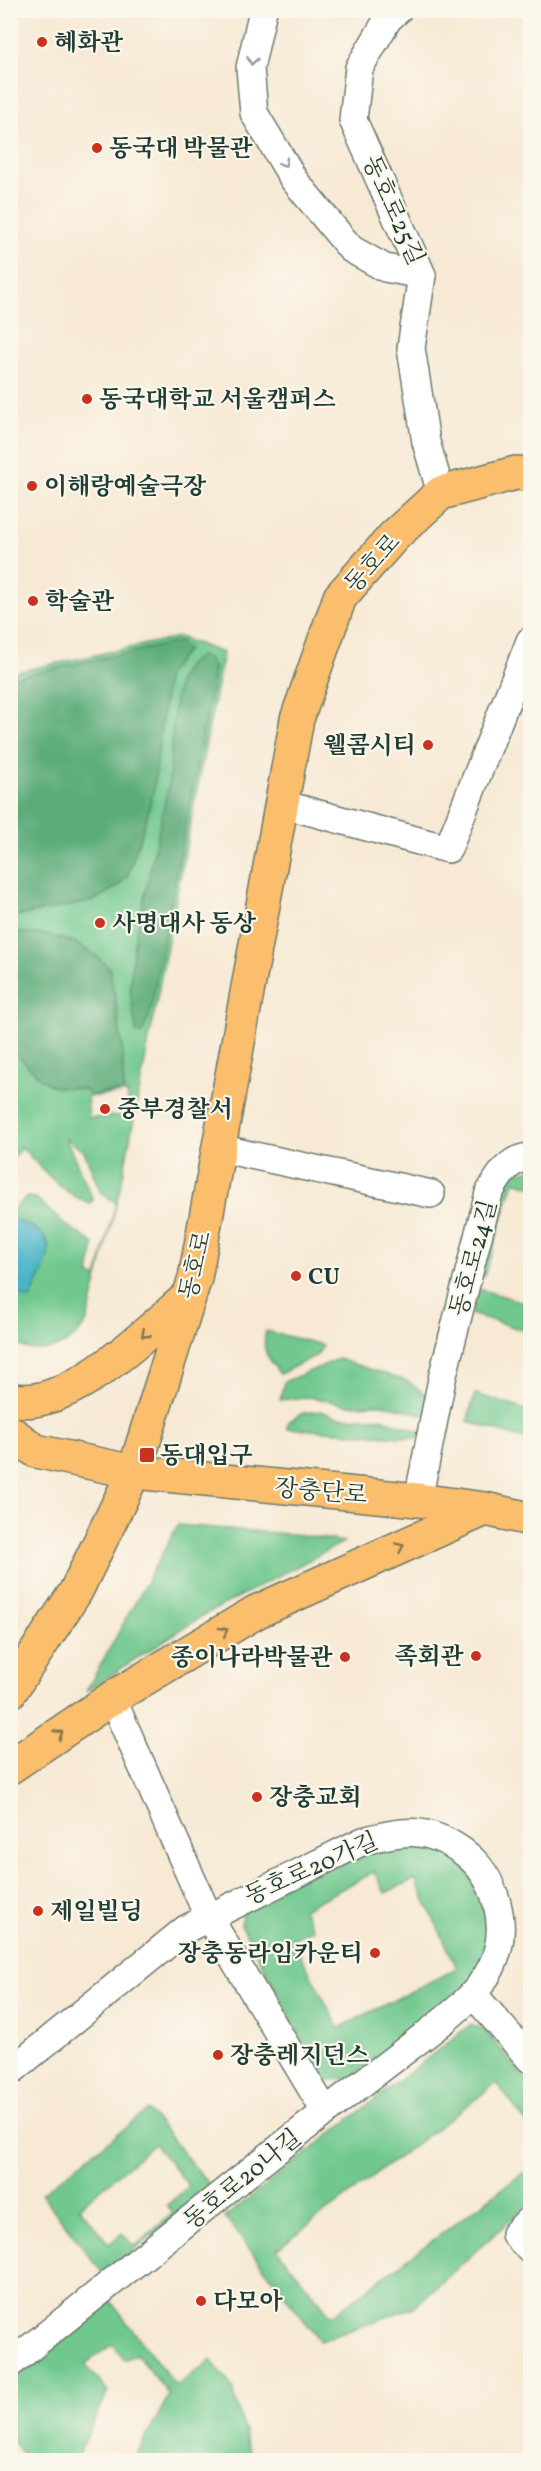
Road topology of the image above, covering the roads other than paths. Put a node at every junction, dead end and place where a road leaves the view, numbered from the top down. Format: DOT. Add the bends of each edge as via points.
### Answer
graph roads {
  1 [pos="263,10"];
  2 [pos="398,10"];
  3 [pos="423,275"];
  4 [pos="531,474"];
  5 [pos="441,493"];
  6 [pos="531,641"];
  7 [pos="282,804"];
  8 [pos="218,1148"];
  9 [pos="531,1157"];
  10 [pos="431,1194"];
  11 [pos="192,1287"];
  12 [pos="10,1399"];
  13 [pos="10,1432"];
  14 [pos="134,1472"];
  15 [pos="418,1500"];
  16 [pos="485,1509"];
  17 [pos="531,1519"];
  18 [pos="10,1692"];
  19 [pos="112,1698"];
  20 [pos="10,1767"];
  21 [pos="208,1917"];
  22 [pos="500,1934"];
  23 [pos="473,1994"];
  24 [pos="531,2059"];
  25 [pos="10,2072"];
  26 [pos="326,2111"];
  27 [pos="531,2218"];
  28 [pos="531,2250"];
  29 [pos="10,2364"];
  1 -- 3 [label="street, one-way" via="250,68 254,113 294,180 351,249 385,268"];
  2 -- 3 [label="street, 동호로25길" via="388,19 358,68 353,120"];
  3 -- 5 [label="street, 동호로25길" via="411,348 426,441"];
  4 -- 5 [label="main road, 동호로" via="516,473"];
  5 -- 7 [label="main road, 동호로" via="394,536 340,597 297,719"];
  6 -- 7 [label="street" via="448,849"];
  7 -- 8 [label="main road, 동호로"];
  8 -- 10 [label="street"];
  8 -- 11 [label="main road, 동호로"];
  9 -- 15 [label="street, 동호로24길" via="513,1162 489,1193 442,1379"];
  11 -- 12 [label="main road, one-way" via="107,1366 51,1397"];
  11 -- 14 [label="main road, 동호로"];
  13 -- 14 [label="main road, 장충단로" via="36,1451"];
  14 -- 15 [label="main road, 장충단로"];
  14 -- 18 [label="main road, 동호로" via="76,1591"];
  15 -- 16 [label="main road, 장충단로"];
  16 -- 17 [label="main road, 장충단로"];
  19 -- 16 [label="main road, one-way" via="256,1612"];
  20 -- 19 [label="main road, one-way"];
  19 -- 21 [label="street"];
  21 -- 22 [label="street, 동호로20가길" via="363,1841 394,1832 422,1833 449,1842 472,1858 489,1881 498,1906"];
  21 -- 25 [label="street, 동호로20가길" via="186,1929"];
  21 -- 26 [label="street"];
  22 -- 23 [label="street, 동호로20나길" via="491,1968"];
  23 -- 24 [label="street"];
  23 -- 26 [label="street, 동호로20나길"];
  26 -- 29 [label="street, 동호로20나길"];
  27 -- 28 [label="street" via="515,2234"];
}
